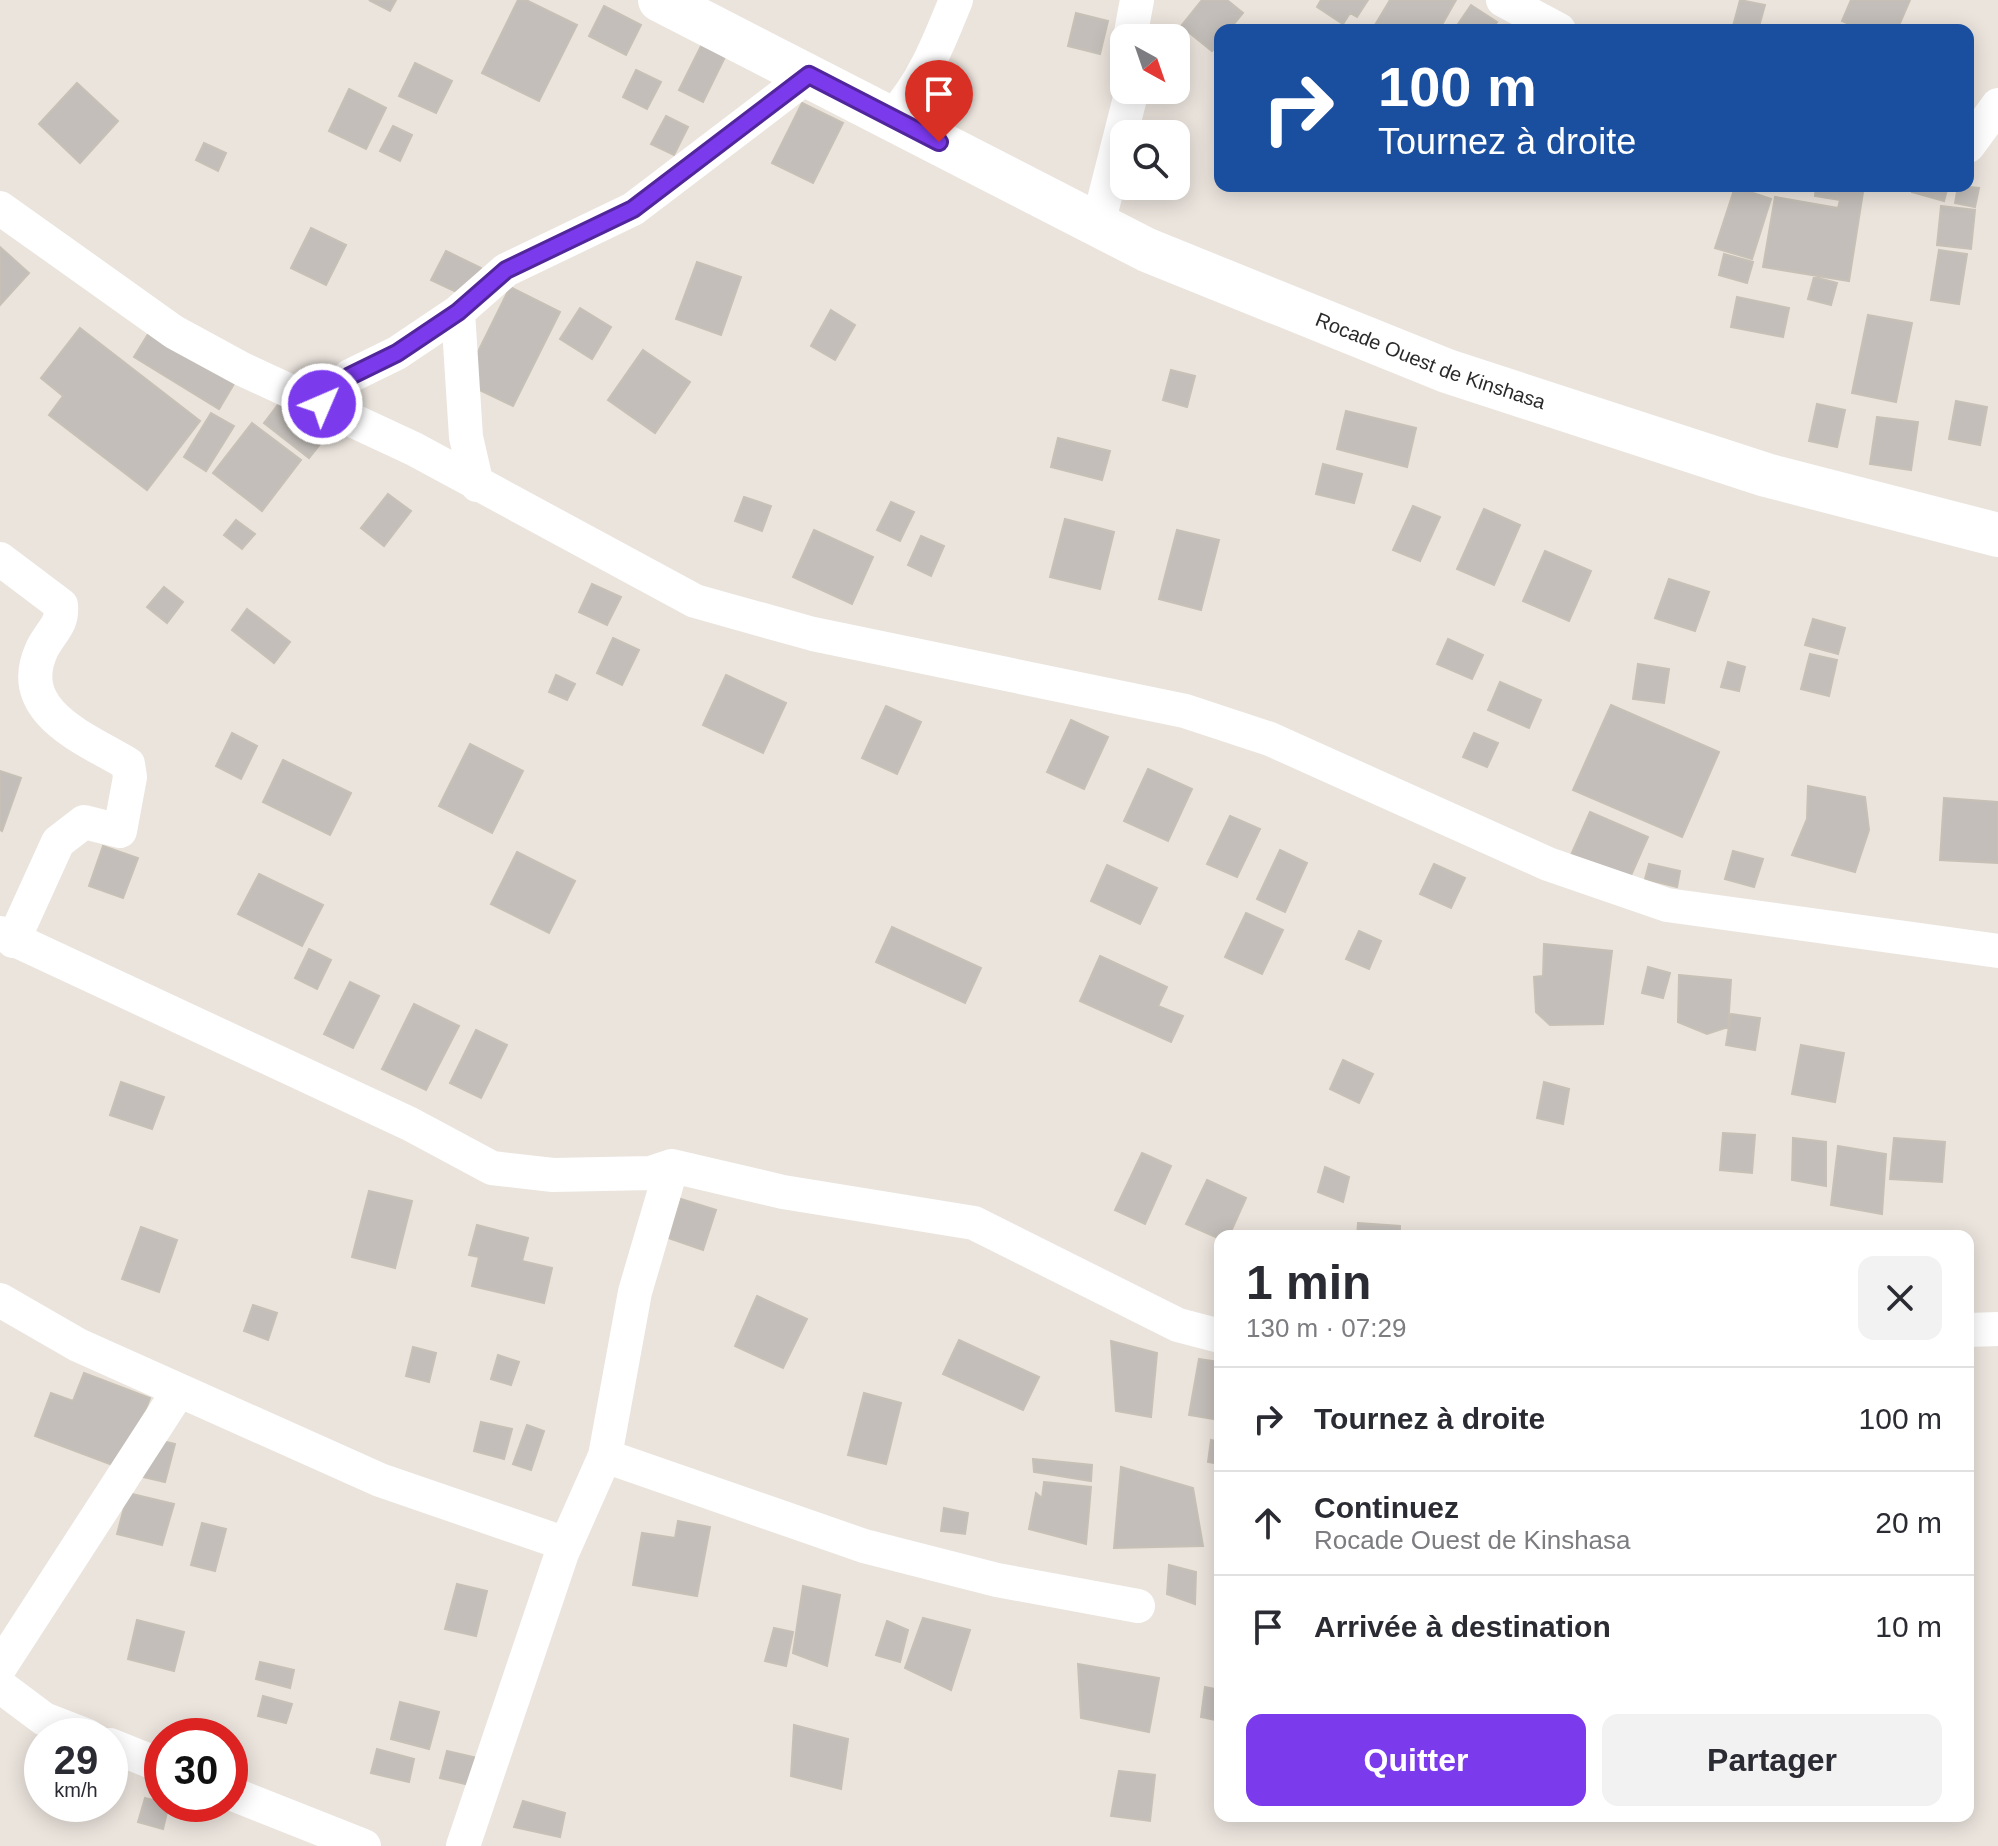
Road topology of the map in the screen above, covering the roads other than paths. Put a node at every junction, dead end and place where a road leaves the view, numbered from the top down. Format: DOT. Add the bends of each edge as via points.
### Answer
graph roads {
  1 [pos="660,0"];
  2 [pos="956,0"];
  3 [pos="1137,0"];
  4 [pos="1503,0"];
  5 [pos="1133,24"];
  6 [pos="1548,24"];
  7 [pos="809,75"];
  8 [pos="1128,104"];
  9 [pos="1998,105"];
  10 [pos="892,117"];
  11 [pos="1974,138"];
  12 [pos="0,208"];
  13 [pos="1098,224"];
  14 [pos="458,312"];
  15 [pos="322,404"];
  16 [pos="477,485"];
  17 [pos="1998,535"];
  18 [pos="0,559"];
  19 [pos="6,937"];
  20 [pos="1998,951"];
  21 [pos="672,1166"];
  22 [pos="0,1300"];
  23 [pos="1998,1329"];
  24 [pos="1974,1330"];
  25 [pos="1214,1334"];
  26 [pos="178,1392"];
  27 [pos="605,1456"];
  28 [pos="566,1544"];
  29 [pos="1138,1606"];
  30 [pos="0,1667"];
  31 [pos="0,1686"];
  32 [pos="43,1718"];
  33 [pos="248,1800"];
  34 [pos="364,1846"];
  35 [pos="463,1846"];
  1 -- 7 [label="main road, Rocade Ouest de Kinshasa"];
  2 -- 10 [label="street" via="926,71"];
  3 -- 5 [label="street"];
  4 -- 6 [label="street"];
  7 -- 10 [label="main road, Rocade Ouest de Kinshasa"];
  7 -- 14 [label="street" via="633,209 506,270"];
  8 -- 13 [label="street"];
  9 -- 11 [label="street"];
  10 -- 13 [label="main road, Rocade Ouest de Kinshasa"];
  12 -- 15 [label="street" via="174,332"];
  13 -- 17 [label="main road, Rocade Ouest de Kinshasa" via="1147,250 1447,371 1766,475"];
  14 -- 15 [label="street" via="397,353 350,376"];
  14 -- 16 [label="street" via="466,437"];
  15 -- 16 [label="street"];
  16 -- 20 [label="street" via="695,601 813,634 1224,723 1631,895 1751,919"];
  18 -- 19 [label="street" via="61,605 62,619 42,650 36,683 41,704 56,721 128,764 130,777 120,831 84,822 58,842"];
  19 -- 21 [label="street" via="410,1124 492,1168 553,1175 651,1173"];
  21 -- 25 [label="street" via="783,1192 974,1223 1178,1325"];
  21 -- 27 [label="street" via="635,1292"];
  22 -- 26 [label="street" via="78,1345"];
  23 -- 24 [label="street"];
  26 -- 28 [label="street" via="380,1480"];
  26 -- 30 [label="street"];
  27 -- 28 [label="street"];
  27 -- 29 [label="street" via="864,1546 997,1580"];
  28 -- 35 [label="street"];
  31 -- 32 [label="street"];
  33 -- 34 [label="street"];
}
